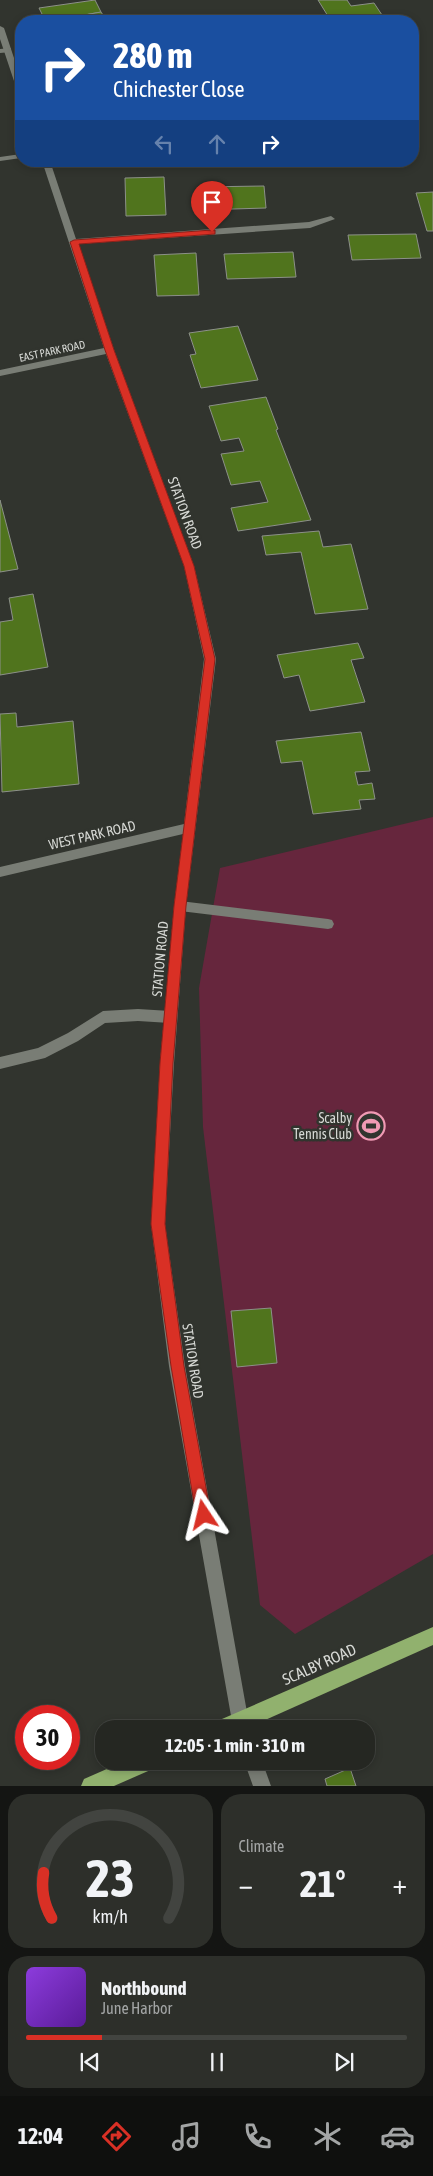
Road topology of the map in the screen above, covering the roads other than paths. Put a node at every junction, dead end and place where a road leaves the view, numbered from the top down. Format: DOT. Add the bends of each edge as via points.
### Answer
graph roads {
  1 [pos="0,28"];
  2 [pos="4,51"];
  3 [pos="15,76"];
  4 [pos="15,157"];
  5 [pos="0,159"];
  6 [pos="48,167"];
  7 [pos="331,219"];
  8 [pos="74,242"];
  9 [pos="109,350"];
  10 [pos="0,373"];
  11 [pos="190,827"];
  12 [pos="0,872"];
  13 [pos="180,906"];
  14 [pos="328,924"];
  15 [pos="170,1017"];
  16 [pos="0,1063"];
  17 [pos="433,1636"];
  18 [pos="240,1720"];
  19 [pos="252,1720"];
  20 [pos="127,1770"];
  21 [pos="256,1770"];
  22 [pos="91,1786"];
  23 [pos="262,1786"];
  1 -- 2 [label="street"];
  2 -- 3 [label="street"];
  4 -- 5 [label="street"];
  6 -- 8 [label="street, STATION ROAD"];
  7 -- 8 [label="street" via="310,225"];
  8 -- 9 [label="street, STATION ROAD"];
  9 -- 10 [label="street, EAST PARK ROAD"];
  9 -- 11 [label="street, STATION ROAD" via="189,566 210,659"];
  11 -- 12 [label="street, WEST PARK ROAD"];
  11 -- 13 [label="street, STATION ROAD"];
  13 -- 14 [label="street"];
  13 -- 15 [label="street, STATION ROAD"];
  15 -- 16 [label="street" via="103,1017 40,1054"];
  15 -- 18 [label="street, STATION ROAD" via="158,1224 178,1366"];
  17 -- 19 [label="highway, SCALBY ROAD"];
  20 -- 22 [label="highway"];
  21 -- 23 [label="street"];
}
